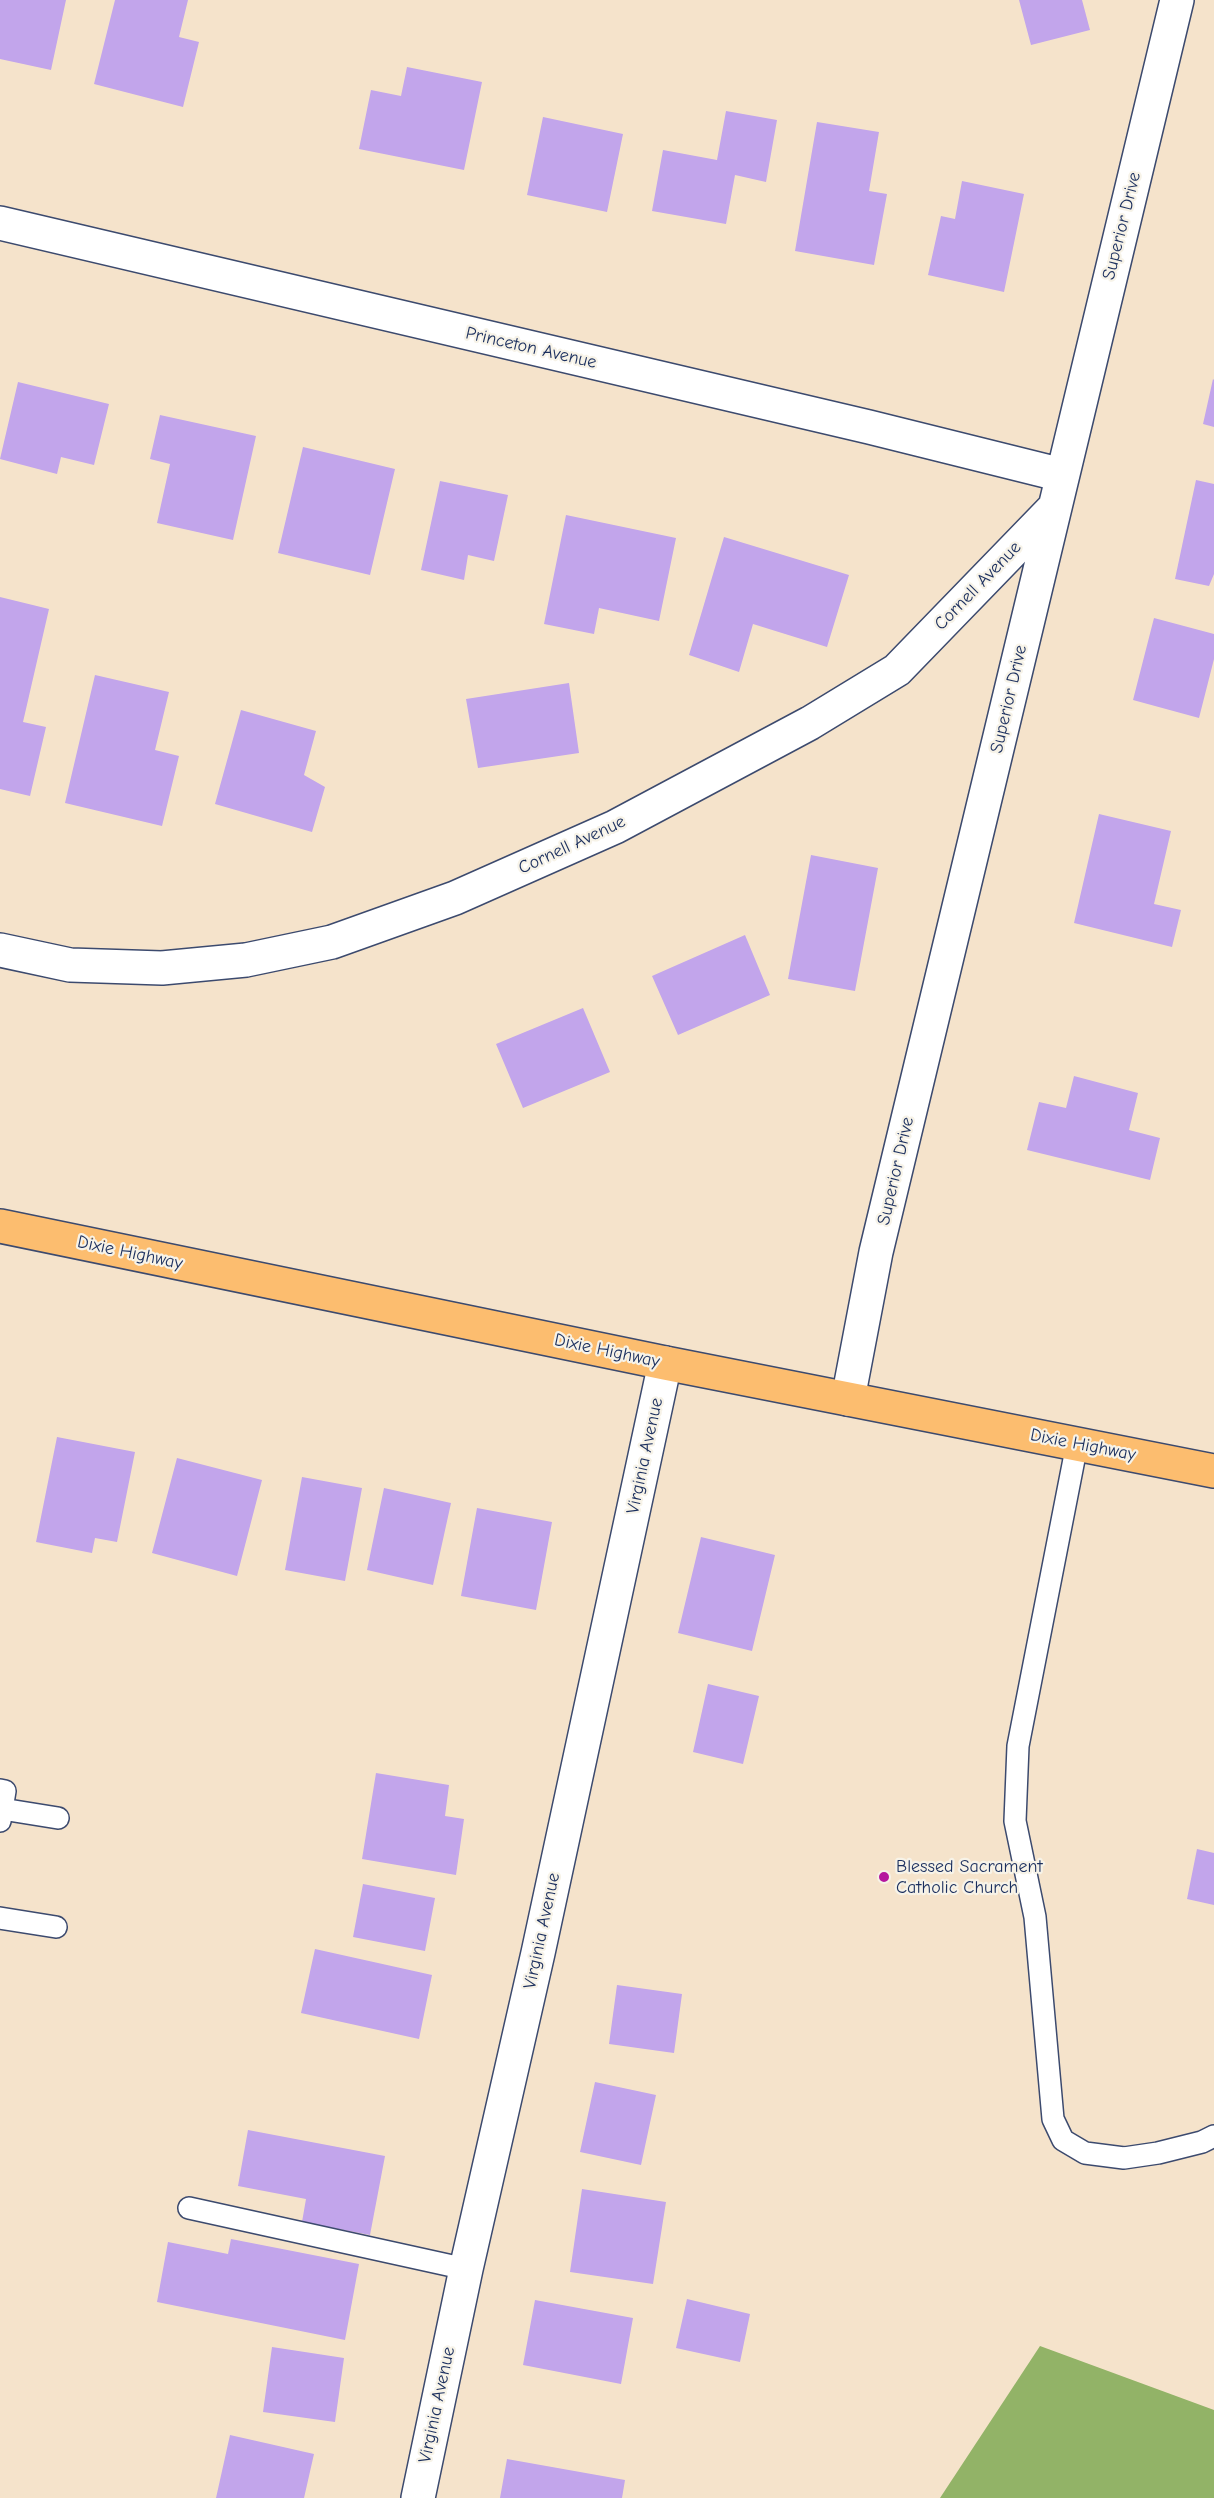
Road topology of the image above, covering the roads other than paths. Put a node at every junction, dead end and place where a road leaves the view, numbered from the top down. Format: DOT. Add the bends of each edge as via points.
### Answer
graph roads {
  1 [pos="1177,0"];
  2 [pos="0,224"];
  3 [pos="1062,475"];
  4 [pos="1055,507"];
  5 [pos="0,950"];
  6 [pos="0,1226"];
  7 [pos="665,1363"];
  8 [pos="848,1399"];
  9 [pos="1077,1444"];
  10 [pos="1214,1471"];
  11 [pos="1,1807"];
  12 [pos="58,1818"];
  13 [pos="0,1918"];
  14 [pos="56,1927"];
  15 [pos="1214,2136"];
  16 [pos="189,2208"];
  17 [pos="466,2269"];
  18 [pos="418,2498"];
  1 -- 3 [label="street, Superior Drive"];
  2 -- 3 [label="street, Princeton Avenue"];
  3 -- 4 [label="street, Superior Drive"];
  4 -- 5 [label="street, Cornell Avenue" via="897,670 810,723 615,826 455,898 332,942 246,960 162,968 70,965"];
  4 -- 8 [label="street, Superior Drive" via="876,1252"];
  6 -- 7 [label="main road, Dixie Highway"];
  7 -- 8 [label="main road, Dixie Highway"];
  7 -- 17 [label="street, Virginia Avenue"];
  8 -- 9 [label="main road, Dixie Highway"];
  9 -- 10 [label="main road, Dixie Highway"];
  9 -- 15 [label="lane" via="1018,1746 1015,1821 1035,1917 1053,2119 1063,2140 1085,2153 1124,2158 1158,2153"];
  11 -- 12 [label="lane"];
  13 -- 14 [label="lane"];
  16 -- 17 [label="lane"];
  17 -- 18 [label="street, Virginia Avenue"];
}
